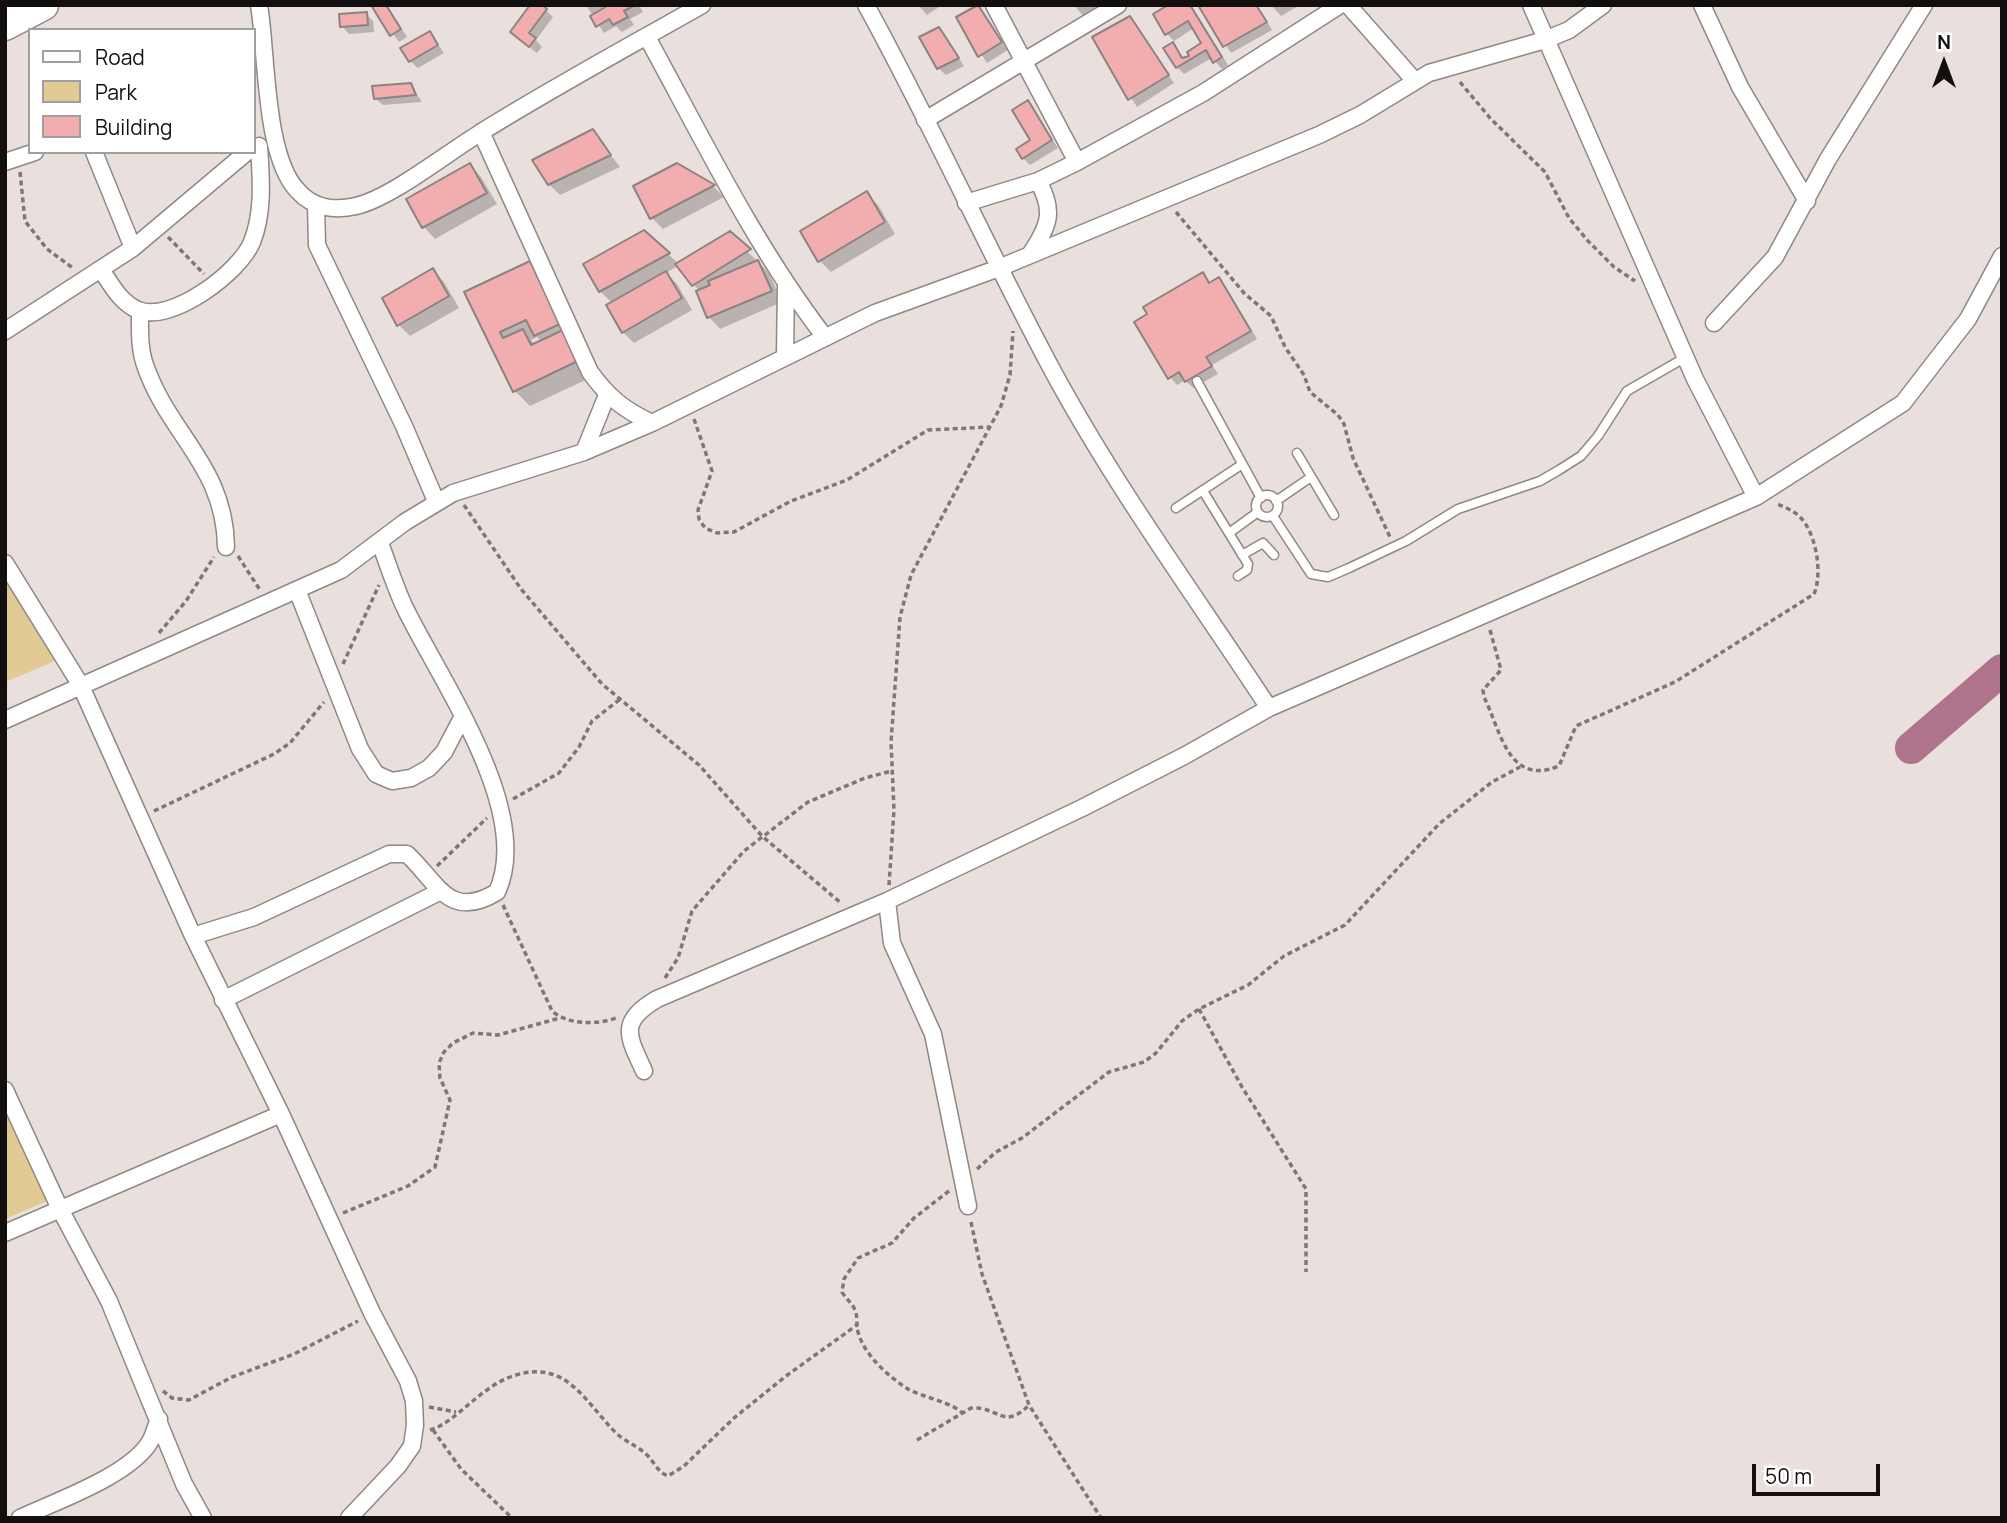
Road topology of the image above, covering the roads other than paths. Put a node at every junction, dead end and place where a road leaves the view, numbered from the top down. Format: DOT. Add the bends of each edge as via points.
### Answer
graph roads {
  1 [pos="43,5"];
  2 [pos="259,5"];
  3 [pos="702,5"];
  4 [pos="866,5"];
  5 [pos="995,5"];
  6 [pos="1118,5"];
  7 [pos="1340,5"];
  8 [pos="1348,5"];
  9 [pos="1531,5"];
  10 [pos="1603,5"];
  11 [pos="1702,5"];
  12 [pos="1924,5"];
  13 [pos="5,25"];
  14 [pos="647,37"];
  15 [pos="1545,40"];
  16 [pos="1024,63"];
  17 [pos="1421,76"];
  18 [pos="925,120"];
  19 [pos="481,132"];
  20 [pos="276,141"];
  21 [pos="256,148"];
  22 [pos="29,154"];
  23 [pos="95,154"];
  24 [pos="247,154"];
  25 [pos="254,154"];
  26 [pos="10,161"];
  27 [pos="1077,162"];
  28 [pos="1038,181"];
  29 [pos="1807,201"];
  30 [pos="966,203"];
  31 [pos="316,205"];
  32 [pos="133,248"];
  33 [pos="1031,253"];
  34 [pos="2002,256"];
  35 [pos="999,268"];
  36 [pos="102,271"];
  37 [pos="786,286"];
  38 [pos="140,311"];
  39 [pos="1714,323"];
  40 [pos="5,331"];
  41 [pos="824,336"];
  42 [pos="785,355"];
  43 [pos="1686,357"];
  44 [pos="1197,381"];
  45 [pos="607,395"];
  46 [pos="652,423"];
  47 [pos="584,453"];
  48 [pos="1297,453"];
  49 [pos="1241,465"];
  50 [pos="1311,477"];
  51 [pos="1203,491"];
  52 [pos="1756,497"];
  53 [pos="1261,498"];
  54 [pos="1276,500"];
  55 [pos="436,501"];
  56 [pos="1176,508"];
  57 [pos="1258,512"];
  58 [pos="1334,515"];
  59 [pos="1273,516"];
  60 [pos="1228,533"];
  61 [pos="380,543"];
  62 [pos="226,547"];
  63 [pos="1242,555"];
  64 [pos="1274,555"];
  65 [pos="5,563"];
  66 [pos="1238,576"];
  67 [pos="297,590"];
  68 [pos="80,684"];
  69 [pos="1269,708"];
  70 [pos="462,718"];
  71 [pos="5,720"];
  72 [pos="439,892"];
  73 [pos="887,901"];
  74 [pos="193,936"];
  75 [pos="223,1000"];
  76 [pos="644,1072"];
  77 [pos="5,1090"];
  78 [pos="281,1114"];
  79 [pos="968,1206"];
  80 [pos="60,1209"];
  81 [pos="5,1233"];
  82 [pos="159,1419"];
  83 [pos="20,1518"];
  84 [pos="203,1518"];
  85 [pos="349,1518"];
  1 -- 13 [label="highway"];
  2 -- 20 [label="street" via="263,69"];
  3 -- 14 [label="street"];
  4 -- 18 [label="street"];
  5 -- 16 [label="street"];
  6 -- 16 [label="street"];
  7 -- 27 [label="street" via="1203,93"];
  8 -- 17 [label="street"];
  9 -- 15 [label="street"];
  10 -- 15 [label="street" via="1569,30"];
  11 -- 29 [label="street" via="1740,87"];
  12 -- 29 [label="street"];
  14 -- 19 [label="street"];
  14 -- 37 [label="street" via="746,222"];
  15 -- 17 [label="street"];
  15 -- 43 [label="street"];
  16 -- 18 [label="street"];
  16 -- 27 [label="street"];
  17 -- 33 [label="street" via="1319,135"];
  18 -- 30 [label="street"];
  19 -- 31 [label="street" via="359,206 336,209"];
  19 -- 45 [label="street" via="590,372"];
  20 -- 21 [label="street"];
  20 -- 31 [label="street" via="297,190"];
  22 -- 26 [label="street"];
  23 -- 32 [label="street"];
  24 -- 32 [label="street"];
  25 -- 38 [label="street" via="260,215 251,244 234,271 163,311"];
  27 -- 28 [label="street"];
  28 -- 30 [label="street"];
  28 -- 33 [label="street" via="1046,195 1048,214 1046,231"];
  29 -- 39 [label="street" via="1775,257"];
  30 -- 35 [label="street"];
  31 -- 55 [label="street" via="317,246"];
  32 -- 36 [label="street"];
  33 -- 35 [label="street"];
  34 -- 52 [label="street" via="1968,318 1903,403"];
  35 -- 41 [label="street"];
  35 -- 69 [label="street" via="1102,455"];
  36 -- 38 [label="street" via="120,298"];
  36 -- 40 [label="street"];
  37 -- 41 [label="street"];
  37 -- 42 [label="street"];
  38 -- 62 [label="street" via="144,364 215,485"];
  41 -- 42 [label="street"];
  42 -- 46 [label="street"];
  43 -- 52 [label="street"];
  43 -- 59 [label="lane" via="1627,390 1598,436 1581,456 1559,470 1458,509 1349,569 1319,578 1303,564"];
  44 -- 49 [label="lane"];
  45 -- 46 [label="street"];
  45 -- 47 [label="street"];
  46 -- 47 [label="street"];
  47 -- 55 [label="street"];
  48 -- 50 [label="lane"];
  49 -- 51 [label="lane"];
  49 -- 53 [label="lane"];
  50 -- 54 [label="lane"];
  50 -- 58 [label="lane"];
  51 -- 56 [label="lane"];
  51 -- 60 [label="lane"];
  52 -- 69 [label="street"];
  53 -- 54 [label="lane"];
  53 -- 57 [label="lane"];
  54 -- 59 [label="lane"];
  55 -- 61 [label="street"];
  57 -- 59 [label="lane"];
  57 -- 60 [label="lane"];
  60 -- 63 [label="lane"];
  61 -- 67 [label="street" via="341,570"];
  61 -- 70 [label="street" via="404,606"];
  63 -- 64 [label="lane" via="1263,543"];
  63 -- 66 [label="lane" via="1248,567"];
  65 -- 68 [label="street"];
  67 -- 68 [label="street"];
  67 -- 70 [label="street" via="360,749 376,774 392,781 429,768 444,752"];
  68 -- 71 [label="street"];
  68 -- 74 [label="street"];
  69 -- 73 [label="street" via="1082,808"];
  70 -- 72 [label="street" via="483,756 499,809 504,878 497,892 467,903"];
  72 -- 74 [label="street" via="429,874 407,854 389,854 254,917"];
  72 -- 75 [label="street"];
  73 -- 76 [label="street" via="641,1008 628,1028"];
  73 -- 79 [label="street" via="892,943 933,1034"];
  74 -- 75 [label="street"];
  75 -- 78 [label="street"];
  77 -- 80 [label="street"];
  78 -- 80 [label="street"];
  78 -- 85 [label="street" via="414,1401 412,1446"];
  80 -- 81 [label="street"];
  80 -- 82 [label="street" via="109,1301"];
  82 -- 83 [label="street" via="151,1441 138,1457"];
  82 -- 84 [label="street" via="184,1484"];
}
